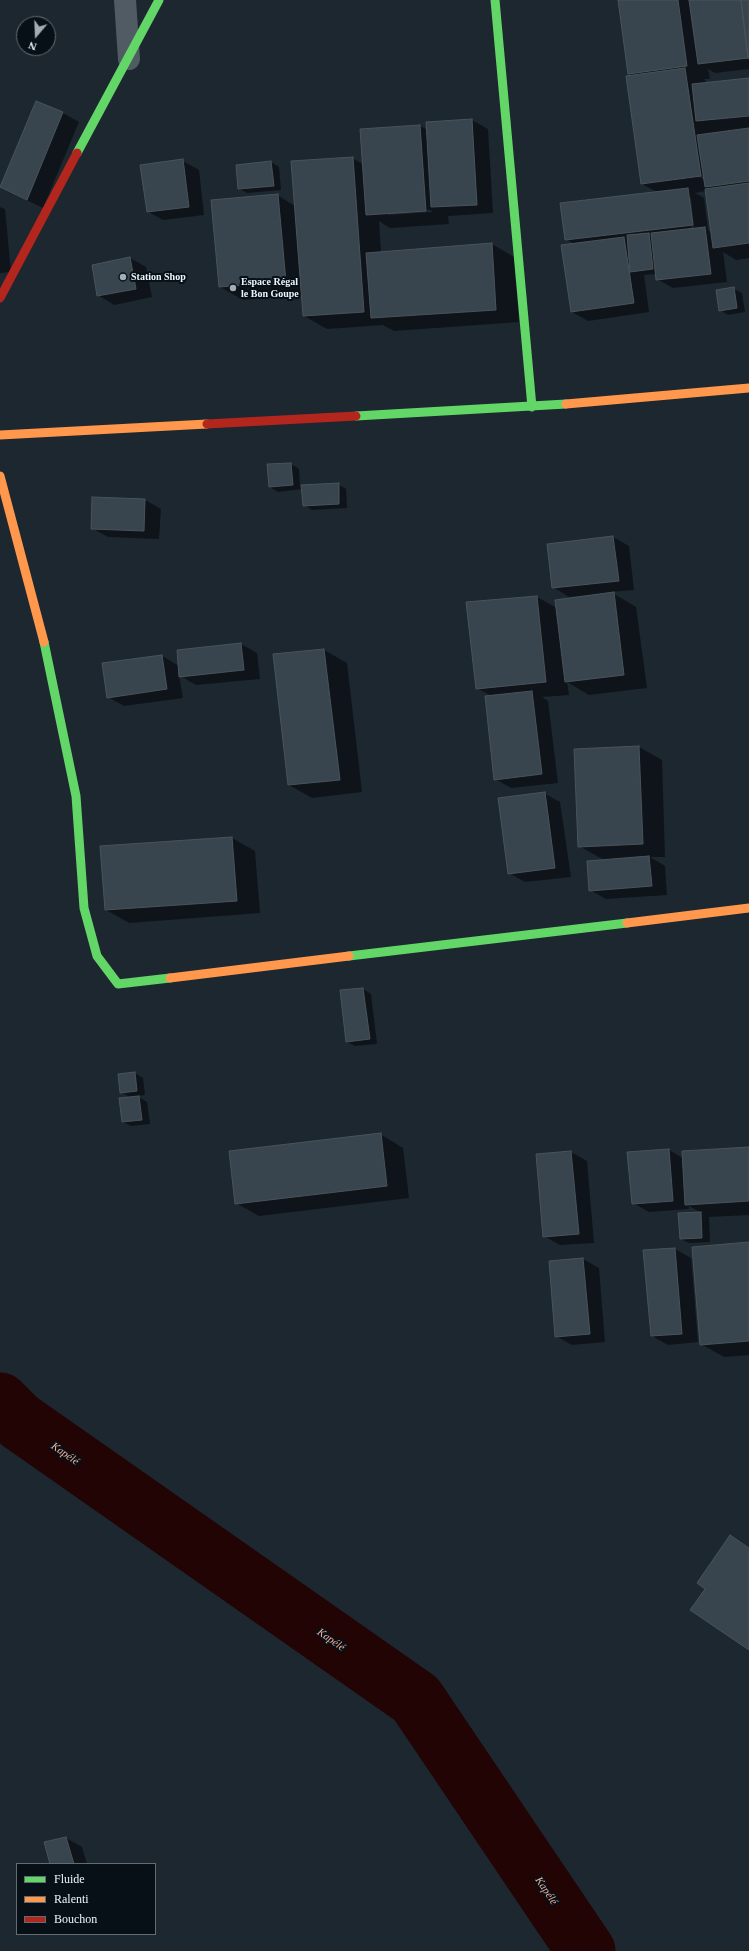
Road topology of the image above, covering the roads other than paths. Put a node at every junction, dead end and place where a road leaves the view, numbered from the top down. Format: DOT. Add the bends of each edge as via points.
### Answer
graph roads {
  1 [pos="125,0"];
  2 [pos="160,0"];
  3 [pos="495,0"];
  4 [pos="129,59"];
  5 [pos="0,298"];
  6 [pos="749,388"];
  7 [pos="532,407"];
  8 [pos="0,435"];
  9 [pos="0,476"];
  10 [pos="749,908"];
  1 -- 4 [label="street"];
  2 -- 4 [label="street"];
  3 -- 7 [label="street"];
  4 -- 5 [label="street"];
  6 -- 7 [label="street"];
  7 -- 8 [label="street"];
  9 -- 10 [label="street" via="46,648 76,796 84,908 97,956 118,984"];
}
